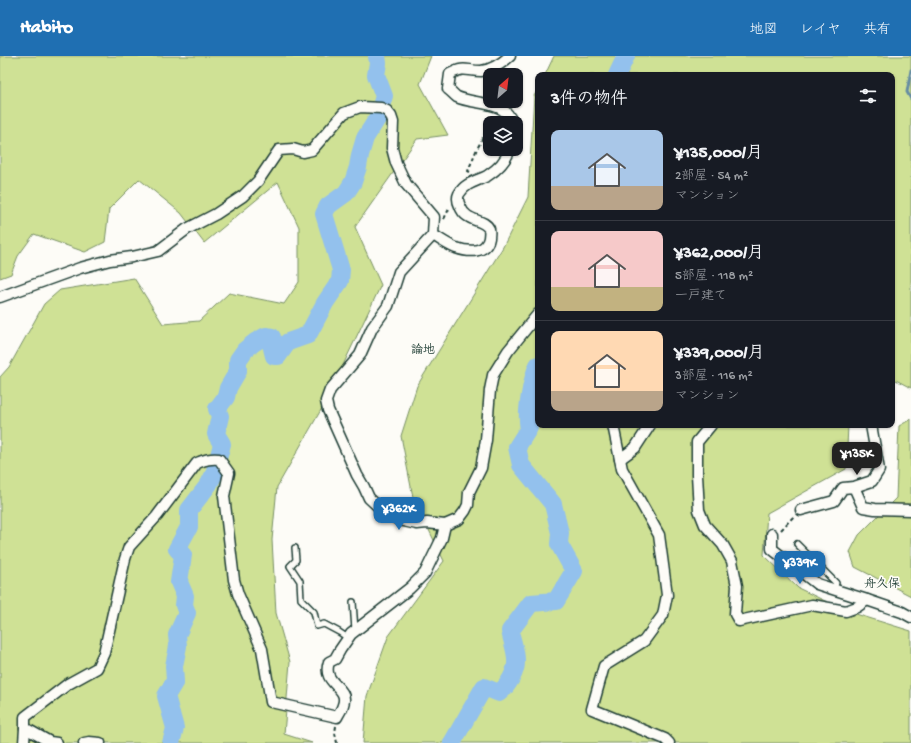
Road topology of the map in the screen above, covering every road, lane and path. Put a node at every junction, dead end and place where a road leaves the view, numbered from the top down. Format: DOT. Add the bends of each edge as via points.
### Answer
graph roads {
  1 [pos="510,56"];
  2 [pos="492,68"];
  3 [pos="483,71"];
  4 [pos="483,104"];
  5 [pos="499,108"];
  6 [pos="509,116"];
  7 [pos="507,156"];
  8 [pos="483,177"];
  9 [pos="433,234"];
  10 [pos="0,298"];
  11 [pos="535,318"];
  12 [pos="614,428"];
  13 [pos="648,428"];
  14 [pos="709,428"];
  15 [pos="871,428"];
  16 [pos="620,460"];
  17 [pos="854,487"];
  18 [pos="801,510"];
  19 [pos="911,510"];
  20 [pos="445,525"];
  21 [pos="772,534"];
  22 [pos="797,544"];
  23 [pos="294,548"];
  24 [pos="834,589"];
  25 [pos="867,600"];
  26 [pos="352,602"];
  27 [pos="911,617"];
  28 [pos="351,634"];
  29 [pos="337,717"];
  30 [pos="26,728"];
  31 [pos="24,743"];
  32 [pos="57,743"];
  33 [pos="84,743"];
  34 [pos="100,743"];
  35 [pos="337,743"];
  36 [pos="669,743"];
  1 -- 2 [label="street"];
  3 -- 4 [label="street" via="460,68 450,74 448,89 457,97"];
  5 -- 6 [label="street"];
  5 -- 8 [label="path" via="490,120 468,171"];
  7 -- 8 [label="street" via="503,164"];
  8 -- 9 [label="street" via="466,186 459,194 458,200 468,218 485,224 489,230 485,247 478,251 456,248"];
  9 -- 10 [label="street" via="434,217 406,184 396,163 392,148 391,116 387,110 381,108 360,107 344,113 312,150 279,150 258,181 243,196 187,229 158,251 80,268"];
  9 -- 20 [label="street" via="399,272 388,306 372,328 360,355 330,390 326,401 369,498 399,520 417,524"];
  11 -- 20 [label="street" via="508,351 493,375 481,468 469,492 465,511 459,519"];
  12 -- 16 [label="street"];
  13 -- 16 [label="street" via="635,448"];
  14 -- 25 [label="street" via="697,442 699,510 705,525 724,545 732,561 737,586 735,614 739,621 812,605 846,611"];
  15 -- 17 [label="street" via="879,470 872,481"];
  16 -- 36 [label="street" via="622,469 659,536 667,595 663,615 644,641 604,666 592,709 665,739"];
  17 -- 18 [label="street" via="843,488 834,501"];
  17 -- 19 [label="street" via="863,507"];
  18 -- 21 [label="path" via="781,530"];
  20 -- 28 [label="street" via="442,538 425,573 410,588"];
  21 -- 24 [label="street" via="772,549 817,584"];
  22 -- 24 [label="lane" via="836,583"];
  23 -- 28 [label="lane" via="296,560 290,566 300,581 301,599 314,612 317,626 324,624 339,632"];
  24 -- 25 [label="street"];
  25 -- 27 [label="street"];
  26 -- 28 [label="lane"];
  28 -- 29 [label="street" via="335,659 329,662 327,671 344,699"];
  29 -- 30 [label="street" via="271,702 262,649 234,580 224,496 229,473 219,459 212,458 197,463 157,516 129,547 104,653 98,668 68,684 31,711 25,717"];
  29 -- 35 [label="path"];
  30 -- 31 [label="street"];
  30 -- 32 [label="street" via="50,742"];
  33 -- 34 [label="street"];
}
